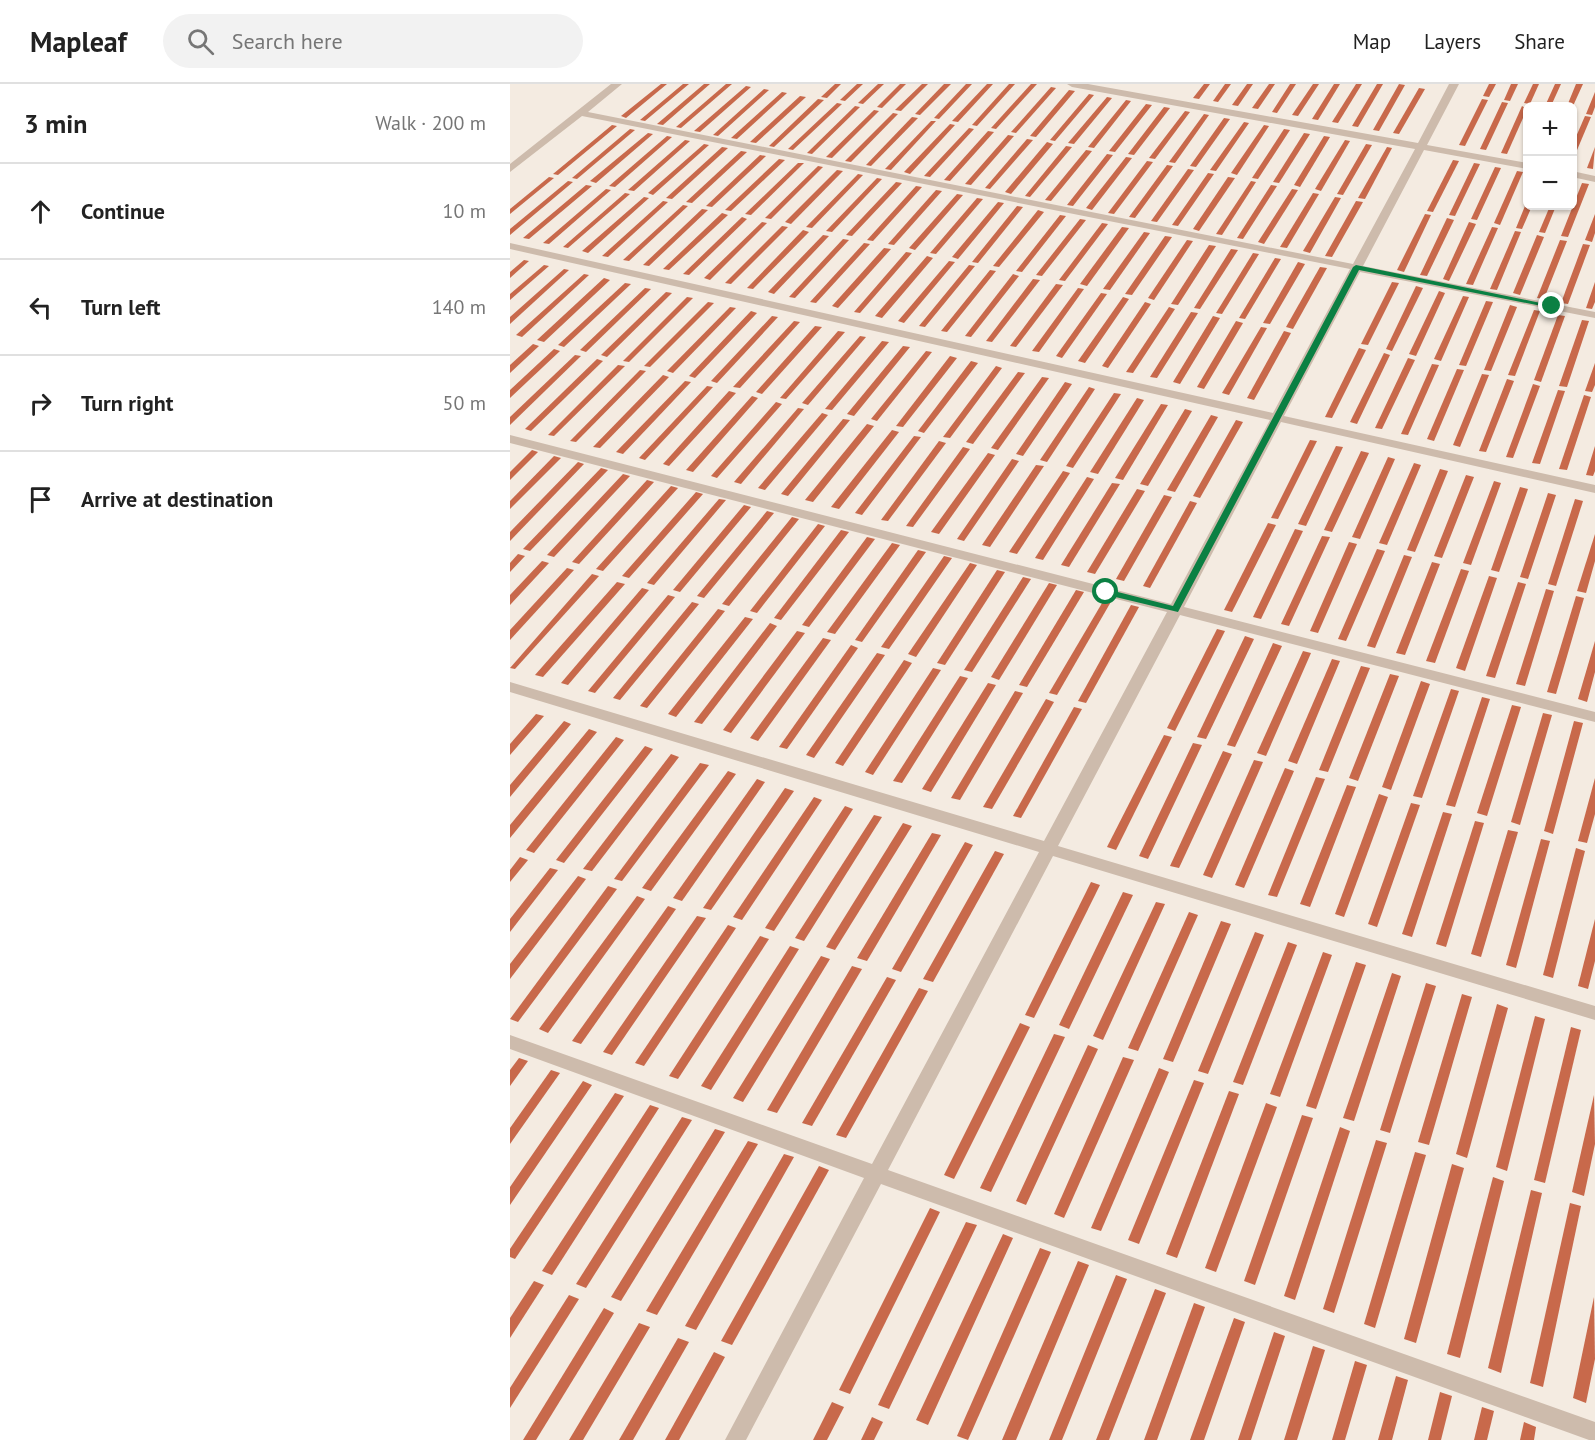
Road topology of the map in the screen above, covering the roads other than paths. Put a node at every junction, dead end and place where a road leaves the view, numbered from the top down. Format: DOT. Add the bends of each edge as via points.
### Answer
graph roads {
  1 [pos="616,84"];
  2 [pos="1072,84"];
  3 [pos="1454,84"];
  4 [pos="581,112"];
  5 [pos="1420,147"];
  6 [pos="1523,165"];
  7 [pos="510,169"];
  8 [pos="1577,175"];
  9 [pos="1595,178"];
  10 [pos="510,246"];
  11 [pos="1356,267"];
  12 [pos="1595,315"];
  13 [pos="1277,418"];
  14 [pos="510,439"];
  15 [pos="1595,489"];
  16 [pos="1175,610"];
  17 [pos="510,687"];
  18 [pos="1595,717"];
  19 [pos="1048,849"];
  20 [pos="1595,1013"];
  21 [pos="510,1042"];
  22 [pos="876,1174"];
  23 [pos="1595,1432"];
  24 [pos="735,1440"];
  1 -- 4 [label="lane"];
  2 -- 5 [label="lane"];
  3 -- 5 [label="lane"];
  4 -- 7 [label="lane"];
  4 -- 11 [label="lane"];
  5 -- 6 [label="lane"];
  5 -- 11 [label="lane"];
  8 -- 9 [label="lane"];
  10 -- 13 [label="lane"];
  11 -- 12 [label="lane"];
  11 -- 13 [label="lane"];
  13 -- 15 [label="lane"];
  13 -- 16 [label="lane"];
  14 -- 16 [label="lane"];
  16 -- 18 [label="lane"];
  16 -- 19 [label="lane"];
  17 -- 19 [label="lane"];
  19 -- 20 [label="lane"];
  19 -- 22 [label="lane"];
  21 -- 22 [label="lane"];
  22 -- 23 [label="lane"];
  22 -- 24 [label="lane"];
}
